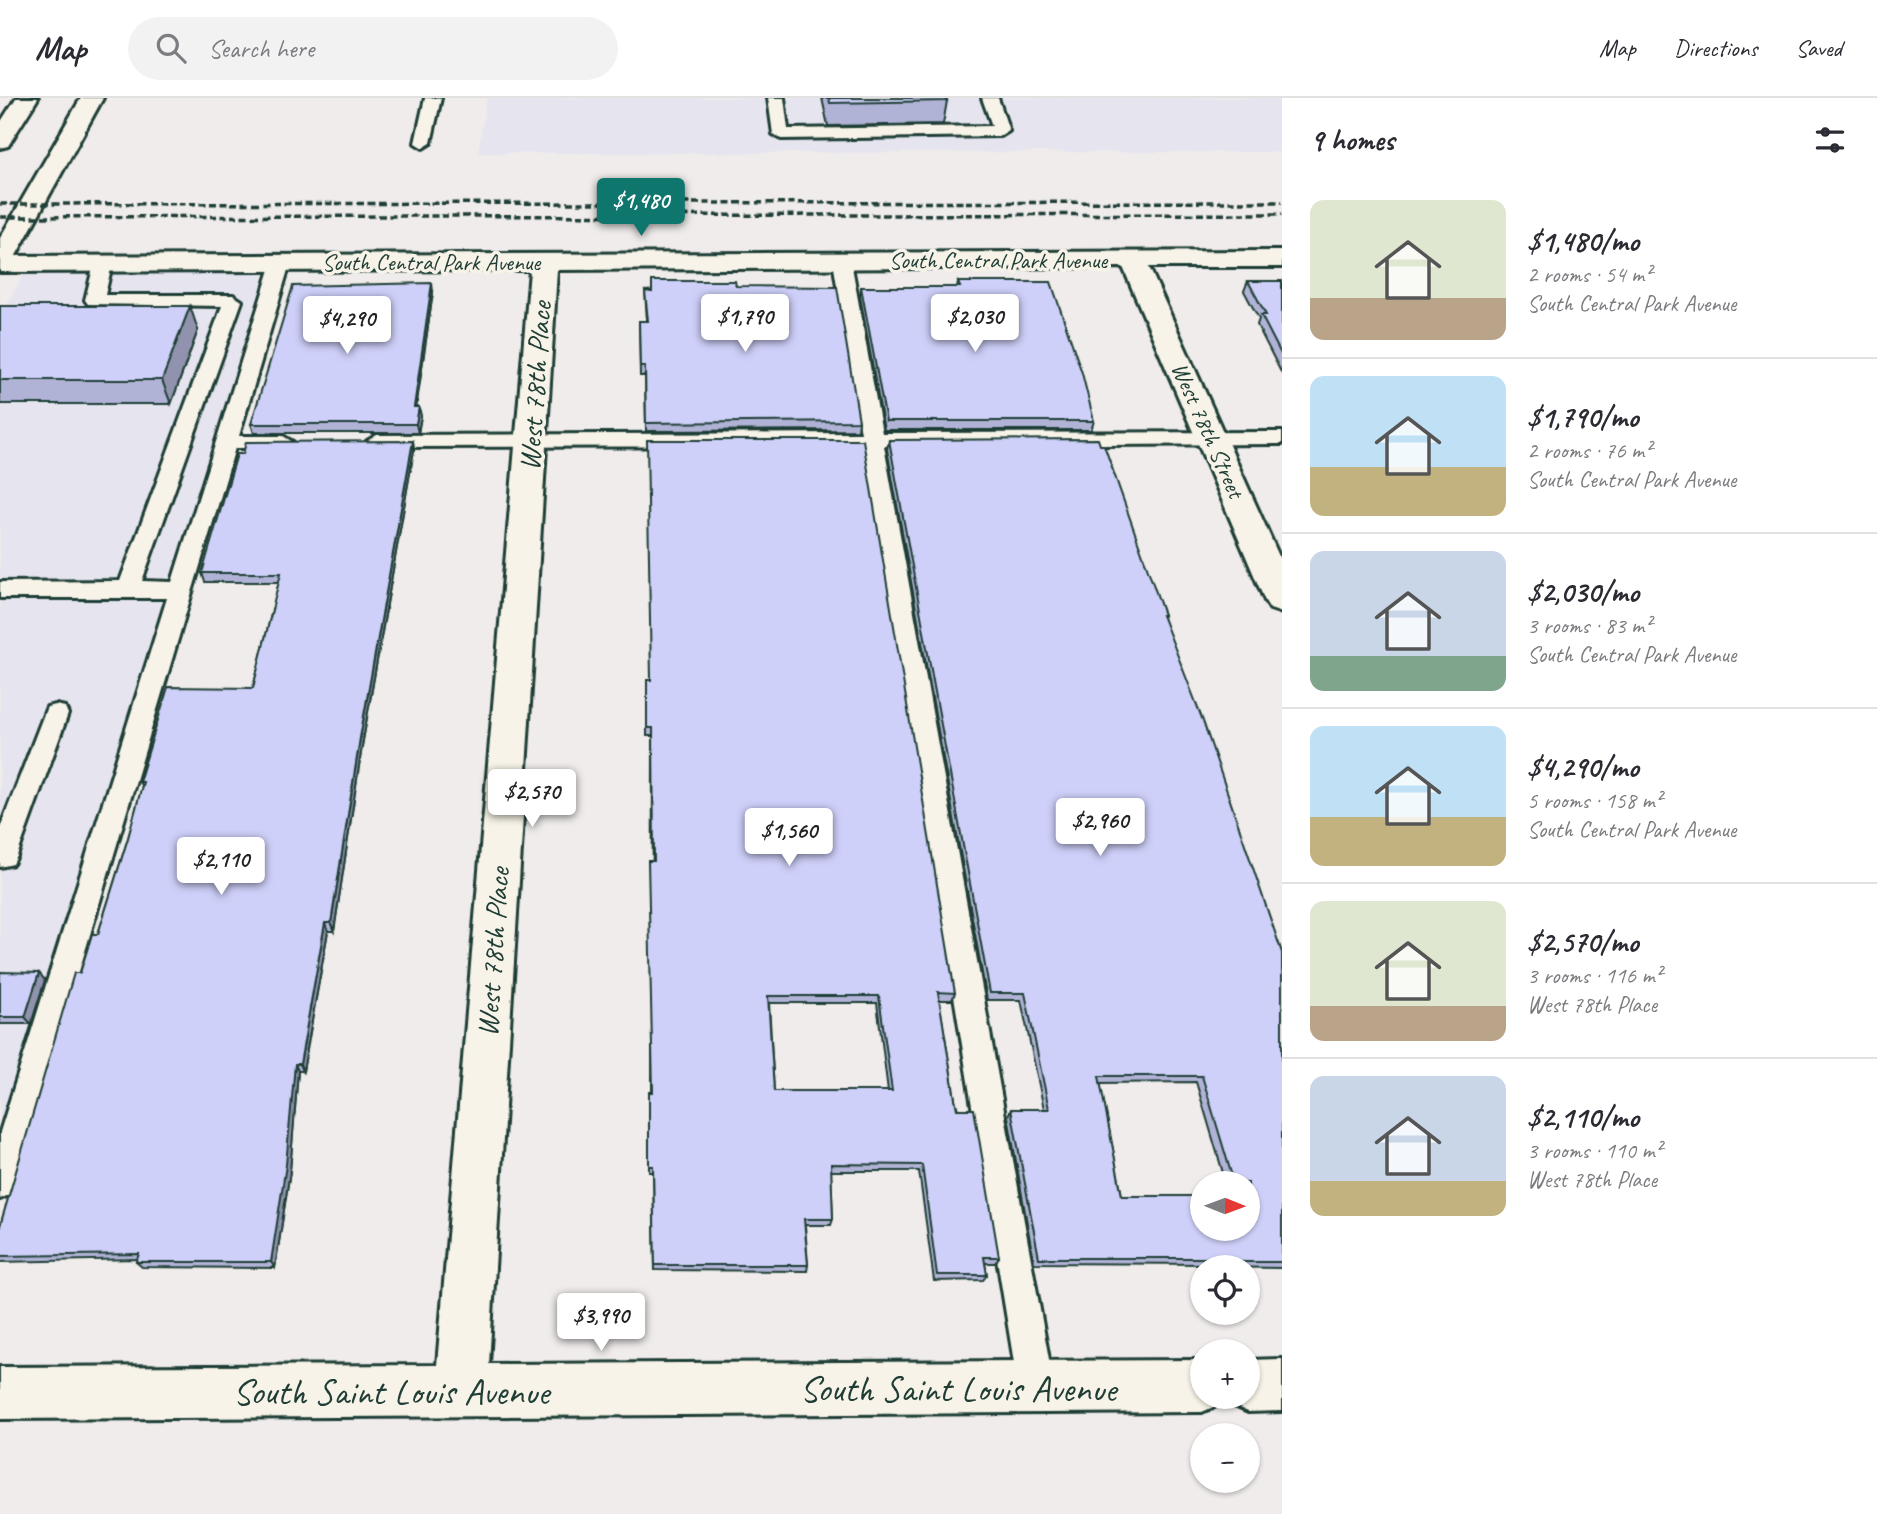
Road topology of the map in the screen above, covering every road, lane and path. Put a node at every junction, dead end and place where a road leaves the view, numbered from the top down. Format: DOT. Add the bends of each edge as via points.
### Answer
graph roads {
  1 [pos="27,98"];
  2 [pos="92,98"];
  3 [pos="433,98"];
  4 [pos="776,98"];
  5 [pos="990,98"];
  6 [pos="0,141"];
  7 [pos="423,143"];
  8 [pos="1282,259"];
  9 [pos="1133,260"];
  10 [pos="842,261"];
  11 [pos="544,262"];
  12 [pos="0,263"];
  13 [pos="281,263"];
  14 [pos="103,264"];
  15 [pos="1211,438"];
  16 [pos="1282,438"];
  17 [pos="875,440"];
  18 [pos="531,441"];
  19 [pos="226,442"];
  20 [pos="309,442"];
  21 [pos="351,442"];
  22 [pos="128,589"];
  23 [pos="0,590"];
  24 [pos="181,590"];
  25 [pos="1282,601"];
  26 [pos="56,714"];
  27 [pos="0,856"];
  28 [pos="0,1183"];
  29 [pos="1282,1385"];
  30 [pos="1190,1386"];
  31 [pos="1260,1386"];
  32 [pos="1036,1387"];
  33 [pos="461,1391"];
  34 [pos="0,1393"];
  1 -- 6 [label="street"];
  2 -- 12 [label="street"];
  3 -- 7 [label="lane"];
  4 -- 5 [label="lane" via="781,134 1001,131"];
  8 -- 9 [label="street, South Central Park Avenue"];
  9 -- 10 [label="street, South Central Park Avenue"];
  9 -- 15 [label="street, West 78th Street"];
  10 -- 11 [label="street, South Central Park Avenue"];
  10 -- 17 [label="lane"];
  11 -- 13 [label="street, South Central Park Avenue"];
  11 -- 18 [label="street, West 78th Place"];
  12 -- 14 [label="street, South Central Park Avenue"];
  13 -- 14 [label="street, South Central Park Avenue"];
  13 -- 19 [label="lane"];
  14 -- 22 [label="lane" via="94,300 233,301"];
  15 -- 16 [label="lane"];
  15 -- 17 [label="lane"];
  15 -- 25 [label="street, West 78th Street"];
  17 -- 18 [label="lane"];
  17 -- 32 [label="lane"];
  18 -- 21 [label="lane"];
  18 -- 33 [label="street, West 78th Place"];
  19 -- 20 [label="lane"];
  19 -- 24 [label="lane"];
  22 -- 23 [label="lane"];
  22 -- 24 [label="lane"];
  24 -- 28 [label="lane"];
  26 -- 27 [label="lane" via="4,856"];
  29 -- 31 [label="street"];
  30 -- 32 [label="street, South Saint Louis Avenue"];
  32 -- 33 [label="street, South Saint Louis Avenue"];
  33 -- 34 [label="street, South Saint Louis Avenue"];
}
